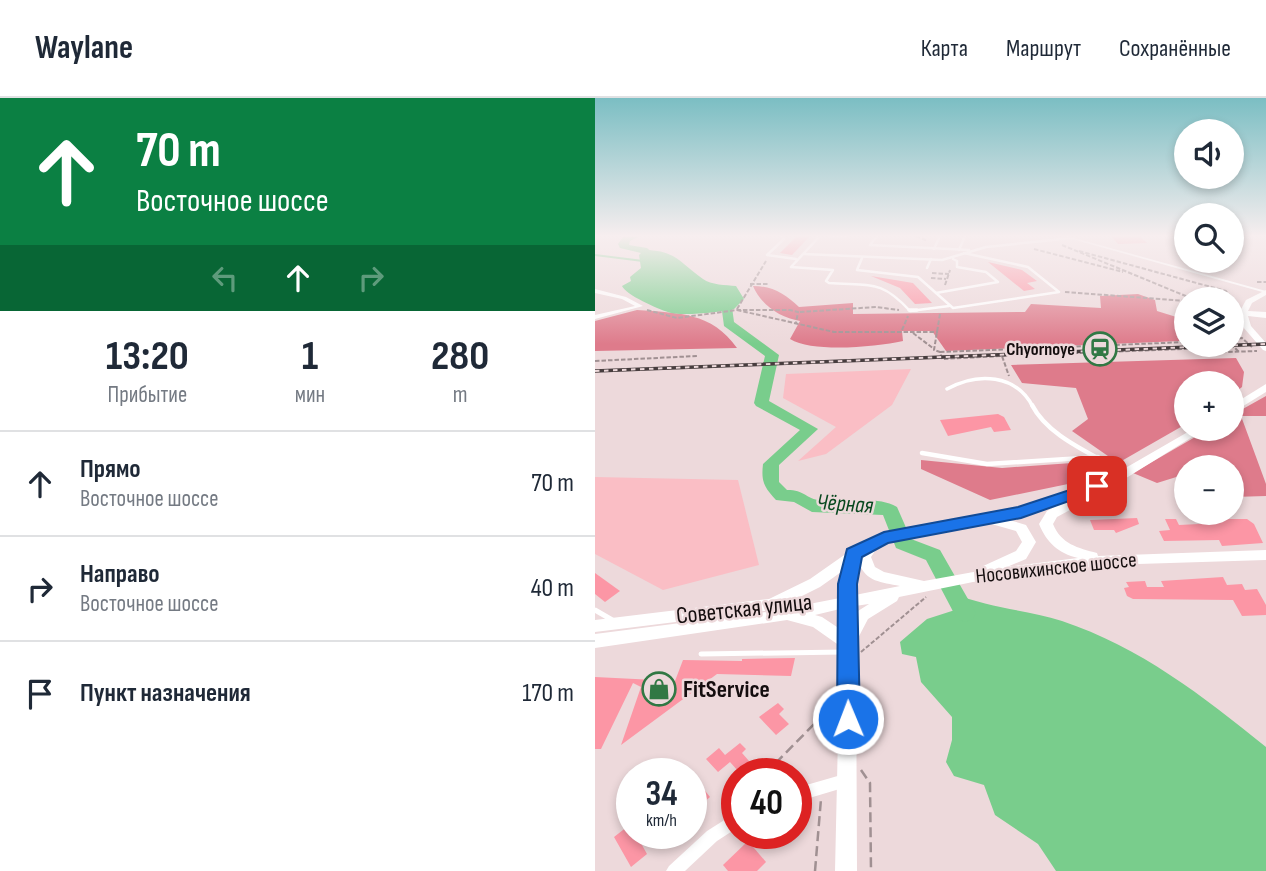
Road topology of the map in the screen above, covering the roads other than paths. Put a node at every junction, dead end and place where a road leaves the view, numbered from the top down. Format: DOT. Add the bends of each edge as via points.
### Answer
graph roads {
  1 [pos="832,272"];
  2 [pos="889,272"];
  3 [pos="986,272"];
  4 [pos="1034,272"];
  5 [pos="1195,272"];
  6 [pos="595,290"];
  7 [pos="1266,292"];
  8 [pos="936,293"];
  9 [pos="1249,302"];
  10 [pos="949,306"];
  11 [pos="1244,311"];
  12 [pos="1244,313"];
  13 [pos="1266,313"];
  14 [pos="1244,316"];
  15 [pos="595,317"];
  16 [pos="1263,351"];
  17 [pos="1266,387"];
  18 [pos="947,389"];
  19 [pos="1244,402"];
  20 [pos="1180,441"];
  21 [pos="922,453"];
  22 [pos="1098,457"];
  23 [pos="1125,473"];
  24 [pos="1108,486"];
  25 [pos="987,519"];
  26 [pos="886,538"];
  27 [pos="854,553"];
  28 [pos="1266,555"];
  29 [pos="1106,560"];
  30 [pos="973,577"];
  31 [pos="927,590"];
  32 [pos="847,600"];
  33 [pos="595,610"];
  34 [pos="773,610"];
  35 [pos="618,623"];
  36 [pos="595,626"];
  37 [pos="595,640"];
  38 [pos="850,652"];
  39 [pos="701,654"];
  40 [pos="848,780"];
  41 [pos="812,791"];
  42 [pos="721,830"];
  43 [pos="674,871"];
  44 [pos="846,871"];
  1 -- 10 [label="lane" via="827,282 878,286 892,291 910,311"];
  2 -- 8 [label="lane" via="923,280"];
  3 -- 8 [label="lane" via="998,282"];
  4 -- 10 [label="lane" via="1059,292"];
  5 -- 7 [label="street"];
  6 -- 15 [label="street" via="640,306"];
  7 -- 9 [label="main road"];
  8 -- 10 [label="lane"];
  9 -- 11 [label="main road"];
  9 -- 13 [label="main road"];
  12 -- 13 [label="main road"];
  14 -- 16 [label="main road"];
  17 -- 19 [label="main road"];
  18 -- 22 [label="lane" via="976,380 1011,383 1023,391 1042,422"];
  20 -- 23 [label="main road"];
  21 -- 22 [label="lane" via="988,463"];
  22 -- 23 [label="lane"];
  23 -- 24 [label="main road"];
  24 -- 25 [label="main road"];
  24 -- 29 [label="main road" via="1052,513 1046,524 1055,541 1067,550"];
  25 -- 26 [label="main road"];
  25 -- 30 [label="main road" via="1021,528 1029,542 1021,555"];
  26 -- 27 [label="main road"];
  26 -- 31 [label="main road" via="865,553 864,564 881,577"];
  27 -- 32 [label="main road"];
  27 -- 34 [label="main road"];
  28 -- 29 [label="main road, Носовихинское шоссе"];
  29 -- 30 [label="main road, Носовихинское шоссе"];
  30 -- 31 [label="main road, Носовихинское шоссе"];
  31 -- 32 [label="main road, Носовихинское шоссе"];
  31 -- 38 [label="main road" via="873,606 855,624"];
  32 -- 34 [label="main road, Советская улица"];
  32 -- 38 [label="main road"];
  33 -- 35 [label="lane"];
  34 -- 35 [label="main road, Советская улица"];
  34 -- 37 [label="main road, Советская улица"];
  34 -- 38 [label="main road" via="817,621"];
  35 -- 36 [label="main road, Советская улица"];
  38 -- 39 [label="lane"];
  38 -- 40 [label="main road"];
  40 -- 41 [label="street"];
  40 -- 44 [label="main road"];
  42 -- 43 [label="street"];
}
